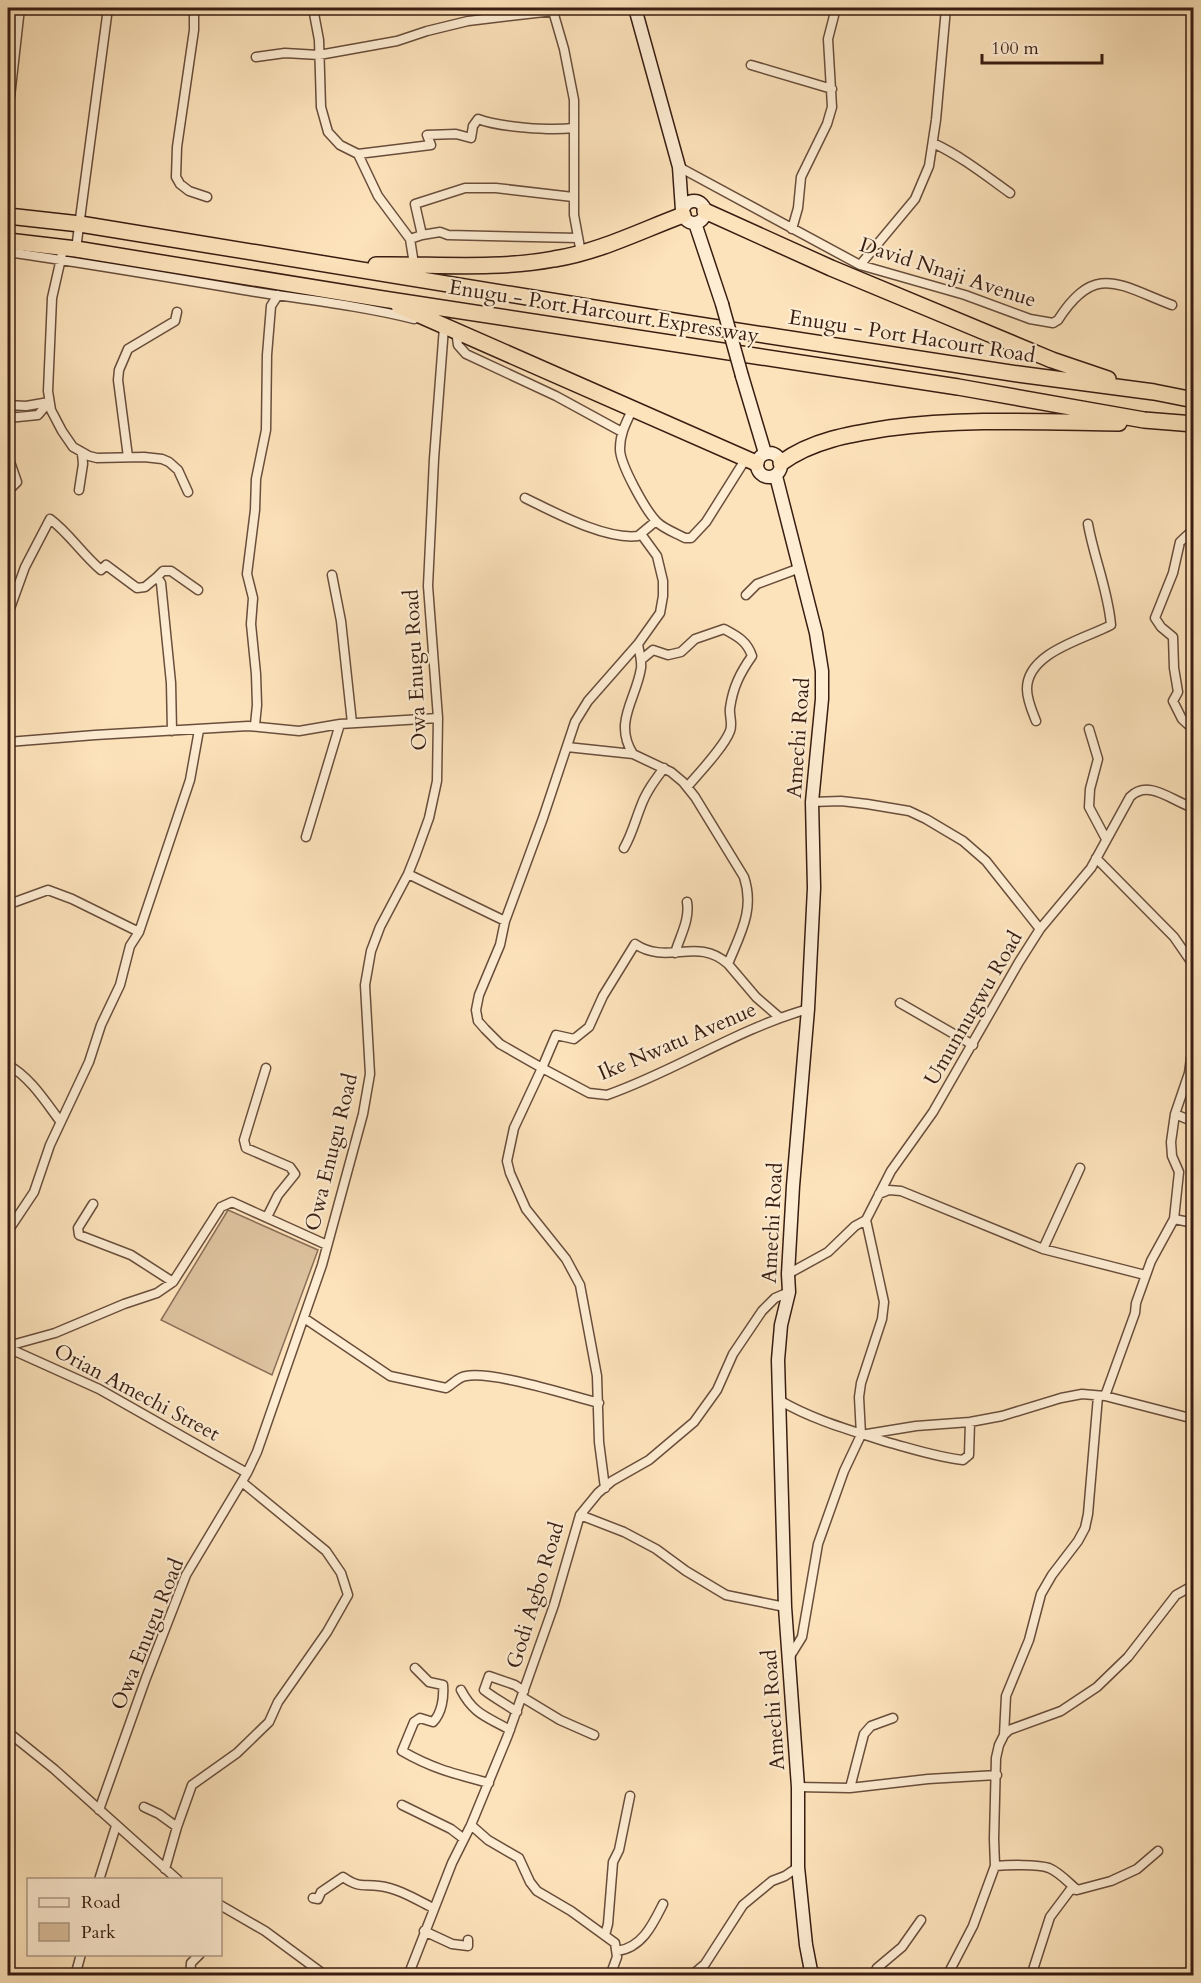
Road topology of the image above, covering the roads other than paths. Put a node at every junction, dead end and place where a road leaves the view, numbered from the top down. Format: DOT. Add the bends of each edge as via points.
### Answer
graph roads {
  1 [pos="20,8"];
  2 [pos="108,8"];
  3 [pos="190,8"];
  4 [pos="313,8"];
  5 [pos="635,8"];
  6 [pos="836,8"];
  7 [pos="946,8"];
  8 [pos="554,9"];
  9 [pos="319,55"];
  10 [pos="256,57"];
  11 [pos="751,65"];
  12 [pos="832,89"];
  13 [pos="10,97"];
  14 [pos="573,128"];
  15 [pos="933,143"];
  16 [pos="358,154"];
  17 [pos="680,172"];
  18 [pos="1010,193"];
  19 [pos="207,197"];
  20 [pos="573,197"];
  21 [pos="693,212"];
  22 [pos="8,216"];
  23 [pos="80,224"];
  24 [pos="792,229"];
  25 [pos="423,235"];
  26 [pos="410,239"];
  27 [pos="8,241"];
  28 [pos="579,245"];
  29 [pos="8,252"];
  30 [pos="66,252"];
  31 [pos="414,264"];
  32 [pos="860,265"];
  33 [pos="340,267"];
  34 [pos="278,295"];
  35 [pos="383,299"];
  36 [pos="1172,305"];
  37 [pos="177,312"];
  38 [pos="450,329"];
  39 [pos="1155,392"];
  40 [pos="1194,400"];
  41 [pos="49,402"];
  42 [pos="8,405"];
  43 [pos="633,408"];
  44 [pos="8,418"];
  45 [pos="1144,420"];
  46 [pos="1194,424"];
  47 [pos="622,432"];
  48 [pos="82,453"];
  49 [pos="8,456"];
  50 [pos="128,457"];
  51 [pos="756,459"];
  52 [pos="779,470"];
  53 [pos="80,490"];
  54 [pos="8,491"];
  55 [pos="188,492"];
  56 [pos="525,498"];
  57 [pos="656,521"];
  58 [pos="1088,524"];
  59 [pos="1194,529"];
  60 [pos="641,534"];
  61 [pos="800,568"];
  62 [pos="332,575"];
  63 [pos="159,580"];
  64 [pos="198,590"];
  65 [pos="746,596"];
  66 [pos="8,614"];
  67 [pos="638,645"];
  68 [pos="641,660"];
  69 [pos="438,718"];
  70 [pos="1036,721"];
  71 [pos="352,723"];
  72 [pos="340,724"];
  73 [pos="255,725"];
  74 [pos="1089,729"];
  75 [pos="199,730"];
  76 [pos="1194,730"];
  77 [pos="172,731"];
  78 [pos="8,742"];
  79 [pos="567,747"];
  80 [pos="633,754"];
  81 [pos="664,768"];
  82 [pos="687,787"];
  83 [pos="812,802"];
  84 [pos="1194,808"];
  85 [pos="306,837"];
  86 [pos="1106,839"];
  87 [pos="624,848"];
  88 [pos="1096,858"];
  89 [pos="408,874"];
  90 [pos="8,902"];
  91 [pos="687,902"];
  92 [pos="505,921"];
  93 [pos="1040,929"];
  94 [pos="139,932"];
  95 [pos="675,953"];
  96 [pos="728,964"];
  97 [pos="1194,966"];
  98 [pos="900,1003"];
  99 [pos="808,1009"];
  100 [pos="779,1017"];
  101 [pos="1194,1037"];
  102 [pos="973,1045"];
  103 [pos="8,1065"];
  104 [pos="266,1068"];
  105 [pos="542,1068"];
  106 [pos="1175,1114"];
  107 [pos="60,1121"];
  108 [pos="1194,1122"];
  109 [pos="1080,1168"];
  110 [pos="879,1194"];
  111 [pos="93,1204"];
  112 [pos="267,1218"];
  113 [pos="1174,1219"];
  114 [pos="866,1220"];
  115 [pos="1194,1222"];
  116 [pos="8,1231"];
  117 [pos="327,1245"];
  118 [pos="1043,1249"];
  119 [pos="788,1274"];
  120 [pos="1145,1275"];
  121 [pos="173,1282"];
  122 [pos="789,1292"];
  123 [pos="304,1318"];
  124 [pos="8,1347"];
  125 [pos="1102,1396"];
  126 [pos="779,1400"];
  127 [pos="599,1403"];
  128 [pos="1194,1419"];
  129 [pos="970,1422"];
  130 [pos="861,1435"];
  131 [pos="248,1473"];
  132 [pos="242,1482"];
  133 [pos="605,1488"];
  134 [pos="580,1515"];
  135 [pos="1194,1585"];
  136 [pos="785,1607"];
  137 [pos="789,1659"];
  138 [pos="415,1668"];
  139 [pos="462,1690"];
  140 [pos="523,1694"];
  141 [pos="517,1712"];
  142 [pos="893,1718"];
  143 [pos="510,1730"];
  144 [pos="8,1732"];
  145 [pos="594,1735"];
  146 [pos="1004,1735"];
  147 [pos="997,1774"];
  148 [pos="489,1783"];
  149 [pos="798,1787"];
  150 [pos="850,1788"];
  151 [pos="630,1796"];
  152 [pos="402,1805"];
  153 [pos="144,1807"];
  154 [pos="99,1810"];
  155 [pos="471,1825"];
  156 [pos="116,1826"];
  157 [pos="177,1827"];
  158 [pos="464,1839"];
  159 [pos="1158,1851"];
  160 [pos="995,1866"];
  161 [pos="798,1867"];
  162 [pos="165,1869"];
  163 [pos="100,1878"];
  164 [pos="175,1878"];
  165 [pos="1077,1890"];
  166 [pos="313,1898"];
  167 [pos="663,1904"];
  168 [pos="222,1906"];
  169 [pos="433,1908"];
  170 [pos="921,1920"];
  171 [pos="424,1931"];
  172 [pos="605,1935"];
  173 [pos="468,1940"];
  174 [pos="617,1951"];
  175 [pos="80,1956"];
  176 [pos="198,1956"];
  177 [pos="812,1974"];
  178 [pos="75,1976"];
  179 [pos="190,1976"];
  180 [pos="326,1976"];
  181 [pos="408,1976"];
  182 [pos="610,1976"];
  183 [pos="691,1976"];
  184 [pos="839,1976"];
  185 [pos="873,1976"];
  186 [pos="947,1976"];
  187 [pos="1031,1976"];
  1 -- 13 [label="street"];
  2 -- 23 [label="street"];
  3 -- 19 [label="street" via="194,30 176,177 189,191"];
  4 -- 9 [label="street"];
  5 -- 17 [label="main road"];
  6 -- 12 [label="street" via="828,39"];
  7 -- 15 [label="street"];
  8 -- 9 [label="street" via="468,21 397,41"];
  8 -- 14 [label="street" via="572,87"];
  9 -- 10 [label="street" via="285,53"];
  9 -- 16 [label="street" via="321,107 328,132 340,145"];
  11 -- 12 [label="street"];
  12 -- 24 [label="street" via="830,116 801,177"];
  14 -- 16 [label="street" via="550,129 478,119 471,138 428,135 430,145"];
  14 -- 20 [label="street"];
  15 -- 18 [label="street"];
  15 -- 32 [label="street" via="929,166 915,199"];
  16 -- 26 [label="street" via="378,196"];
  17 -- 21 [label="main road"];
  17 -- 21 [label="main road"];
  17 -- 24 [label="street, David Nnaji Avenue"];
  20 -- 25 [label="street" via="465,188 415,204"];
  20 -- 28 [label="street"];
  21 -- 28 [label="highway" via="618,242"];
  21 -- 39 [label="highway" via="1052,360"];
  21 -- 51 [label="main road, bridge" via="742,375"];
  22 -- 23 [label="highway"];
  23 -- 30 [label="street"];
  23 -- 33 [label="highway"];
  24 -- 32 [label="street, David Nnaji Avenue"];
  25 -- 26 [label="street"];
  25 -- 28 [label="street" via="440,232"];
  26 -- 31 [label="street"];
  27 -- 30 [label="highway, Enugu - Port Harcourt Expressway"];
  28 -- 31 [label="highway" via="554,260"];
  29 -- 30 [label="street"];
  30 -- 34 [label="street"];
  30 -- 35 [label="highway, Enugu - Port Harcourt Expressway"];
  30 -- 41 [label="street" via="52,298"];
  31 -- 33 [label="highway"];
  32 -- 36 [label="street, David Nnaji Avenue" via="1053,323 1088,286 1097,283 1109,282"];
  33 -- 39 [label="highway, Enugu - Port Hacourt Road"];
  34 -- 38 [label="street" via="382,311"];
  34 -- 73 [label="street" via="271,306 266,430 256,479 247,574 253,598"];
  35 -- 38 [label="highway"];
  35 -- 45 [label="highway, Enugu - Port Harcourt Expressway" via="958,387"];
  37 -- 50 [label="street" via="175,321 128,350 119,370"];
  38 -- 43 [label="highway"];
  38 -- 47 [label="street" via="466,354"];
  38 -- 69 [label="street, Owa Enugu Road" via="434,459 428,586"];
  39 -- 40 [label="highway, Enugu - Port Hacourt Road"];
  41 -- 42 [label="street"];
  41 -- 44 [label="street" via="38,415"];
  41 -- 48 [label="street" via="62,431"];
  43 -- 47 [label="street"];
  43 -- 51 [label="highway"];
  45 -- 46 [label="highway, Enugu - Port Harcourt Expressway"];
  45 -- 52 [label="highway" via="961,421 854,433 803,449"];
  47 -- 57 [label="street" via="620,452 624,467"];
  48 -- 50 [label="street" via="97,458"];
  48 -- 53 [label="street"];
  49 -- 54 [label="street" via="17,482"];
  50 -- 55 [label="street" via="169,462 178,470"];
  51 -- 52 [label="main road" via="759,473 764,476"];
  51 -- 52 [label="main road" via="774,453"];
  51 -- 57 [label="street" via="691,538"];
  52 -- 61 [label="main road, Amechi Road"];
  56 -- 60 [label="street" via="609,533 629,537"];
  57 -- 60 [label="street"];
  58 -- 70 [label="street" via="1112,625 1068,642 1030,672 1027,689"];
  59 -- 76 [label="street" via="1180,542 1173,573 1155,618 1173,637 1179,692 1173,701 1182,719"];
  60 -- 67 [label="street, Ike Nwatu Avenue" via="657,556 663,596 660,613"];
  61 -- 65 [label="street" via="757,584"];
  61 -- 83 [label="main road, Amechi Road" via="822,671"];
  62 -- 71 [label="street" via="342,621"];
  63 -- 64 [label="street" via="163,571 171,571"];
  63 -- 66 [label="street" via="137,588 106,565 101,570 50,519 25,567"];
  63 -- 77 [label="street" via="171,682"];
  67 -- 68 [label="street"];
  67 -- 79 [label="street, Ike Nwatu Avenue" via="580,711"];
  68 -- 80 [label="street" via="624,730"];
  68 -- 82 [label="street" via="653,650 668,655 681,652 695,639 724,629 748,645 752,656 732,693 732,727 727,739"];
  69 -- 71 [label="street"];
  69 -- 89 [label="street, Owa Enugu Road" via="435,793"];
  71 -- 72 [label="street"];
  72 -- 73 [label="street" via="299,731"];
  72 -- 85 [label="street"];
  73 -- 75 [label="street"];
  74 -- 86 [label="street" via="1098,759 1089,807"];
  75 -- 77 [label="street"];
  75 -- 94 [label="street" via="190,780"];
  77 -- 78 [label="street"];
  79 -- 80 [label="street"];
  79 -- 92 [label="street, Ike Nwatu Avenue"];
  80 -- 81 [label="street"];
  81 -- 82 [label="street"];
  81 -- 87 [label="street" via="641,805"];
  82 -- 96 [label="street" via="748,889 746,919"];
  83 -- 93 [label="street" via="867,804 909,811 926,819 963,841 986,861"];
  83 -- 99 [label="main road, Amechi Road" via="814,888"];
  84 -- 86 [label="street, Umunnugwu Road" via="1152,790 1140,790 1130,797"];
  86 -- 88 [label="street, Umunnugwu Road"];
  88 -- 93 [label="street, Umunnugwu Road"];
  88 -- 97 [label="street" via="1174,937"];
  89 -- 92 [label="street"];
  89 -- 117 [label="street, Owa Enugu Road" via="380,927 366,971 370,1074"];
  90 -- 94 [label="street" via="48,890"];
  91 -- 95 [label="street" via="686,924"];
  92 -- 105 [label="street, Ike Nwatu Avenue" via="500,945 478,995 478,1021 500,1044"];
  93 -- 102 [label="street, Umunnugwu Road"];
  94 -- 107 [label="street" via="130,946 120,985 89,1062"];
  95 -- 96 [label="street" via="707,952"];
  95 -- 105 [label="street" via="650,952 635,944 603,996 589,1028 574,1039 556,1035"];
  96 -- 100 [label="street"];
  98 -- 102 [label="street"];
  99 -- 100 [label="street, Ike Nwatu Avenue"];
  99 -- 119 [label="main road, Amechi Road"];
  100 -- 105 [label="street, Ike Nwatu Avenue" via="606,1095 589,1093"];
  101 -- 106 [label="street" via="1189,1073"];
  102 -- 110 [label="street, Umunnugwu Road"];
  103 -- 107 [label="street" via="35,1088"];
  104 -- 112 [label="street" via="244,1140 246,1148 290,1167 295,1174"];
  105 -- 127 [label="street" via="514,1128 507,1161 526,1209 566,1259 580,1285"];
  106 -- 108 [label="street"];
  106 -- 113 [label="street" via="1171,1142 1179,1172"];
  107 -- 116 [label="street" via="34,1192"];
  109 -- 118 [label="street"];
  110 -- 114 [label="street, Umunnugwu Road"];
  110 -- 118 [label="street" via="901,1191"];
  111 -- 121 [label="street" via="78,1228 79,1235 131,1255"];
  112 -- 117 [label="street, Orian Amechi Street"];
  112 -- 121 [label="street, Orian Amechi Street" via="232,1202 224,1204"];
  113 -- 115 [label="street"];
  113 -- 120 [label="street"];
  114 -- 119 [label="street, Umunnugwu Road" via="828,1252"];
  114 -- 130 [label="street" via="884,1302 861,1383"];
  117 -- 123 [label="street, Owa Enugu Road"];
  118 -- 120 [label="street"];
  119 -- 122 [label="main road, Amechi Road"];
  120 -- 125 [label="street" via="1136,1313"];
  121 -- 124 [label="street, Orian Amechi Street" via="157,1293"];
  122 -- 126 [label="main road, Amechi Road" via="781,1325"];
  122 -- 133 [label="street, Godi Agbo Road" via="775,1298 762,1311 694,1422 649,1460"];
  123 -- 127 [label="street" via="390,1376 446,1388 459,1378 479,1376"];
  123 -- 131 [label="street, Owa Enugu Road"];
  124 -- 131 [label="street, Orian Amechi Street" via="99,1389"];
  125 -- 128 [label="street"];
  125 -- 129 [label="street" via="1071,1396"];
  125 -- 146 [label="street" via="1085,1528 1041,1594 1029,1640 1006,1696"];
  126 -- 130 [label="street"];
  126 -- 136 [label="main road, Amechi Road"];
  127 -- 133 [label="street"];
  129 -- 130 [label="street"];
  129 -- 130 [label="street" via="969,1455 963,1460"];
  130 -- 137 [label="street" via="818,1544 802,1637"];
  131 -- 132 [label="street, Owa Enugu Road"];
  132 -- 154 [label="street, Owa Enugu Road" via="186,1575"];
  132 -- 157 [label="street" via="326,1551 341,1574 348,1595 269,1722 237,1753 192,1785"];
  133 -- 134 [label="street, Godi Agbo Road"];
  134 -- 136 [label="street" via="656,1549 726,1595"];
  134 -- 140 [label="street, Godi Agbo Road"];
  135 -- 146 [label="street" via="1176,1595 1128,1658 1097,1687 1061,1711"];
  136 -- 137 [label="main road, Amechi Road"];
  137 -- 149 [label="main road, Amechi Road"];
  138 -- 148 [label="street" via="429,1682 443,1685 442,1699 439,1716 433,1722 420,1718 414,1722 402,1751 449,1774"];
  139 -- 143 [label="street" via="477,1712"];
  140 -- 141 [label="street, Godi Agbo Road"];
  140 -- 141 [label="street" via="515,1685 489,1676 487,1680 484,1690"];
  140 -- 145 [label="street" via="560,1720"];
  141 -- 143 [label="street, Godi Agbo Road"];
  142 -- 150 [label="street" via="871,1726 864,1734"];
  143 -- 148 [label="street, Godi Agbo Road"];
  144 -- 154 [label="street"];
  146 -- 147 [label="street" via="996,1758"];
  147 -- 150 [label="street"];
  147 -- 160 [label="street"];
  148 -- 155 [label="street, Godi Agbo Road"];
  149 -- 150 [label="street"];
  149 -- 161 [label="main road, Amechi Road"];
  151 -- 172 [label="street" via="613,1862"];
  152 -- 158 [label="street"];
  153 -- 157 [label="street"];
  154 -- 156 [label="street"];
  155 -- 158 [label="street, Godi Agbo Road"];
  155 -- 172 [label="street" via="519,1858 537,1891"];
  156 -- 162 [label="street"];
  156 -- 163 [label="street"];
  157 -- 162 [label="street"];
  158 -- 169 [label="street, Godi Agbo Road"];
  159 -- 165 [label="street" via="1131,1872"];
  160 -- 165 [label="street" via="1051,1868"];
  160 -- 186 [label="street" via="973,1926"];
  161 -- 177 [label="main road, Amechi Road"];
  161 -- 183 [label="street" via="772,1881 743,1905 705,1964"];
  162 -- 164 [label="street"];
  165 -- 187 [label="street" via="1071,1889 1050,1917"];
  166 -- 169 [label="street" via="318,1899 321,1892 343,1877 362,1886 380,1886 405,1894"];
  167 -- 174 [label="street" via="652,1927 637,1943"];
  168 -- 180 [label="street" via="243,1916"];
  169 -- 171 [label="street, Godi Agbo Road"];
  170 -- 185 [label="street" via="902,1947"];
  171 -- 173 [label="street" via="452,1944 468,1946"];
  171 -- 181 [label="street, Godi Agbo Road"];
  172 -- 174 [label="street" via="615,1943"];
  174 -- 182 [label="street"];
  175 -- 178 [label="street"];
  176 -- 179 [label="street" via="191,1963"];
  177 -- 184 [label="street"];
}
